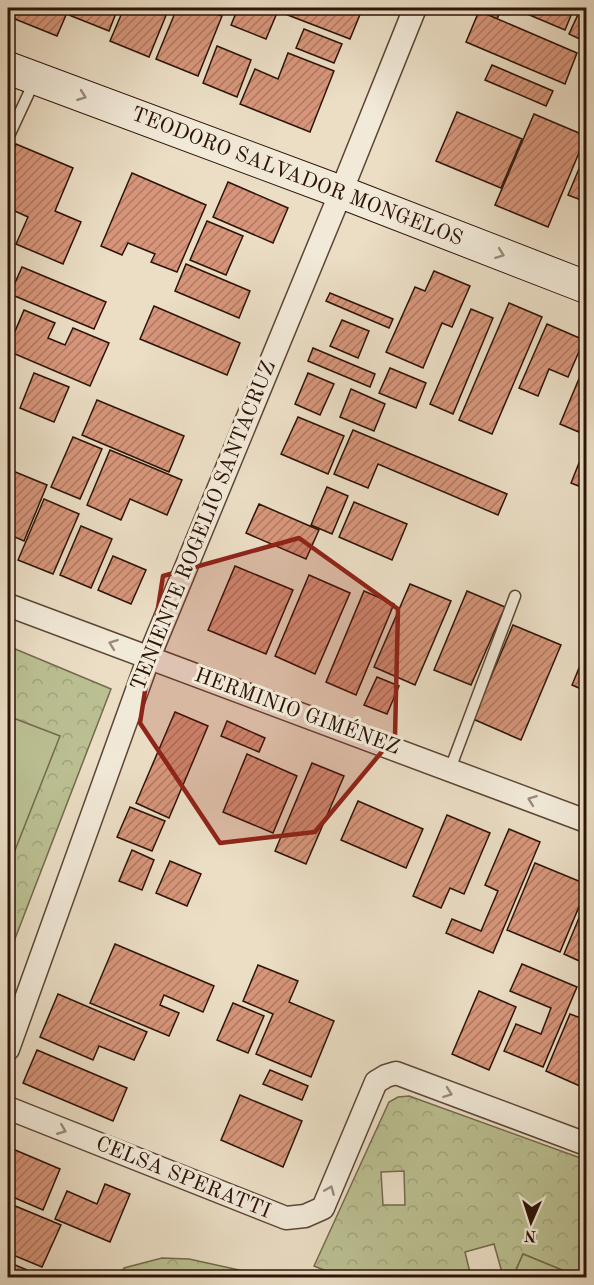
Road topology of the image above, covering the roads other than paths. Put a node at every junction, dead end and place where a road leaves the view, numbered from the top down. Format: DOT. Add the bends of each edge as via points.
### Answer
graph roads {
  1 [pos="415,8"];
  2 [pos="21,74"];
  3 [pos="8,138"];
  4 [pos="341,192"];
  5 [pos="586,287"];
  6 [pos="515,596"];
  7 [pos="8,605"];
  8 [pos="149,657"];
  9 [pos="450,769"];
  10 [pos="586,821"];
  11 [pos="8,1049"];
  12 [pos="8,1108"];
  13 [pos="586,1144"];
  1 -- 4 [label="street, TENIENTE ROGELIO SANTACRUZ"];
  2 -- 3 [label="lane"];
  2 -- 4 [label="street, TEODORO SALVADOR MONGELOS, one-way"];
  4 -- 5 [label="street, TEODORO SALVADOR MONGELOS, one-way"];
  4 -- 8 [label="street, TENIENTE ROGELIO SANTACRUZ"];
  6 -- 9 [label="lane"];
  8 -- 7 [label="street, HERMINIO GIMÉNEZ, one-way"];
  8 -- 9 [label="street, HERMINIO GIMÉNEZ"];
  8 -- 11 [label="street, TENIENTE ROGELIO SANTACRUZ"];
  10 -- 9 [label="street, HERMINIO GIMÉNEZ, one-way"];
  12 -- 13 [label="street, CELSA SPERATTI, one-way" via="286,1218 305,1216 322,1208 376,1082 396,1073"];
}
